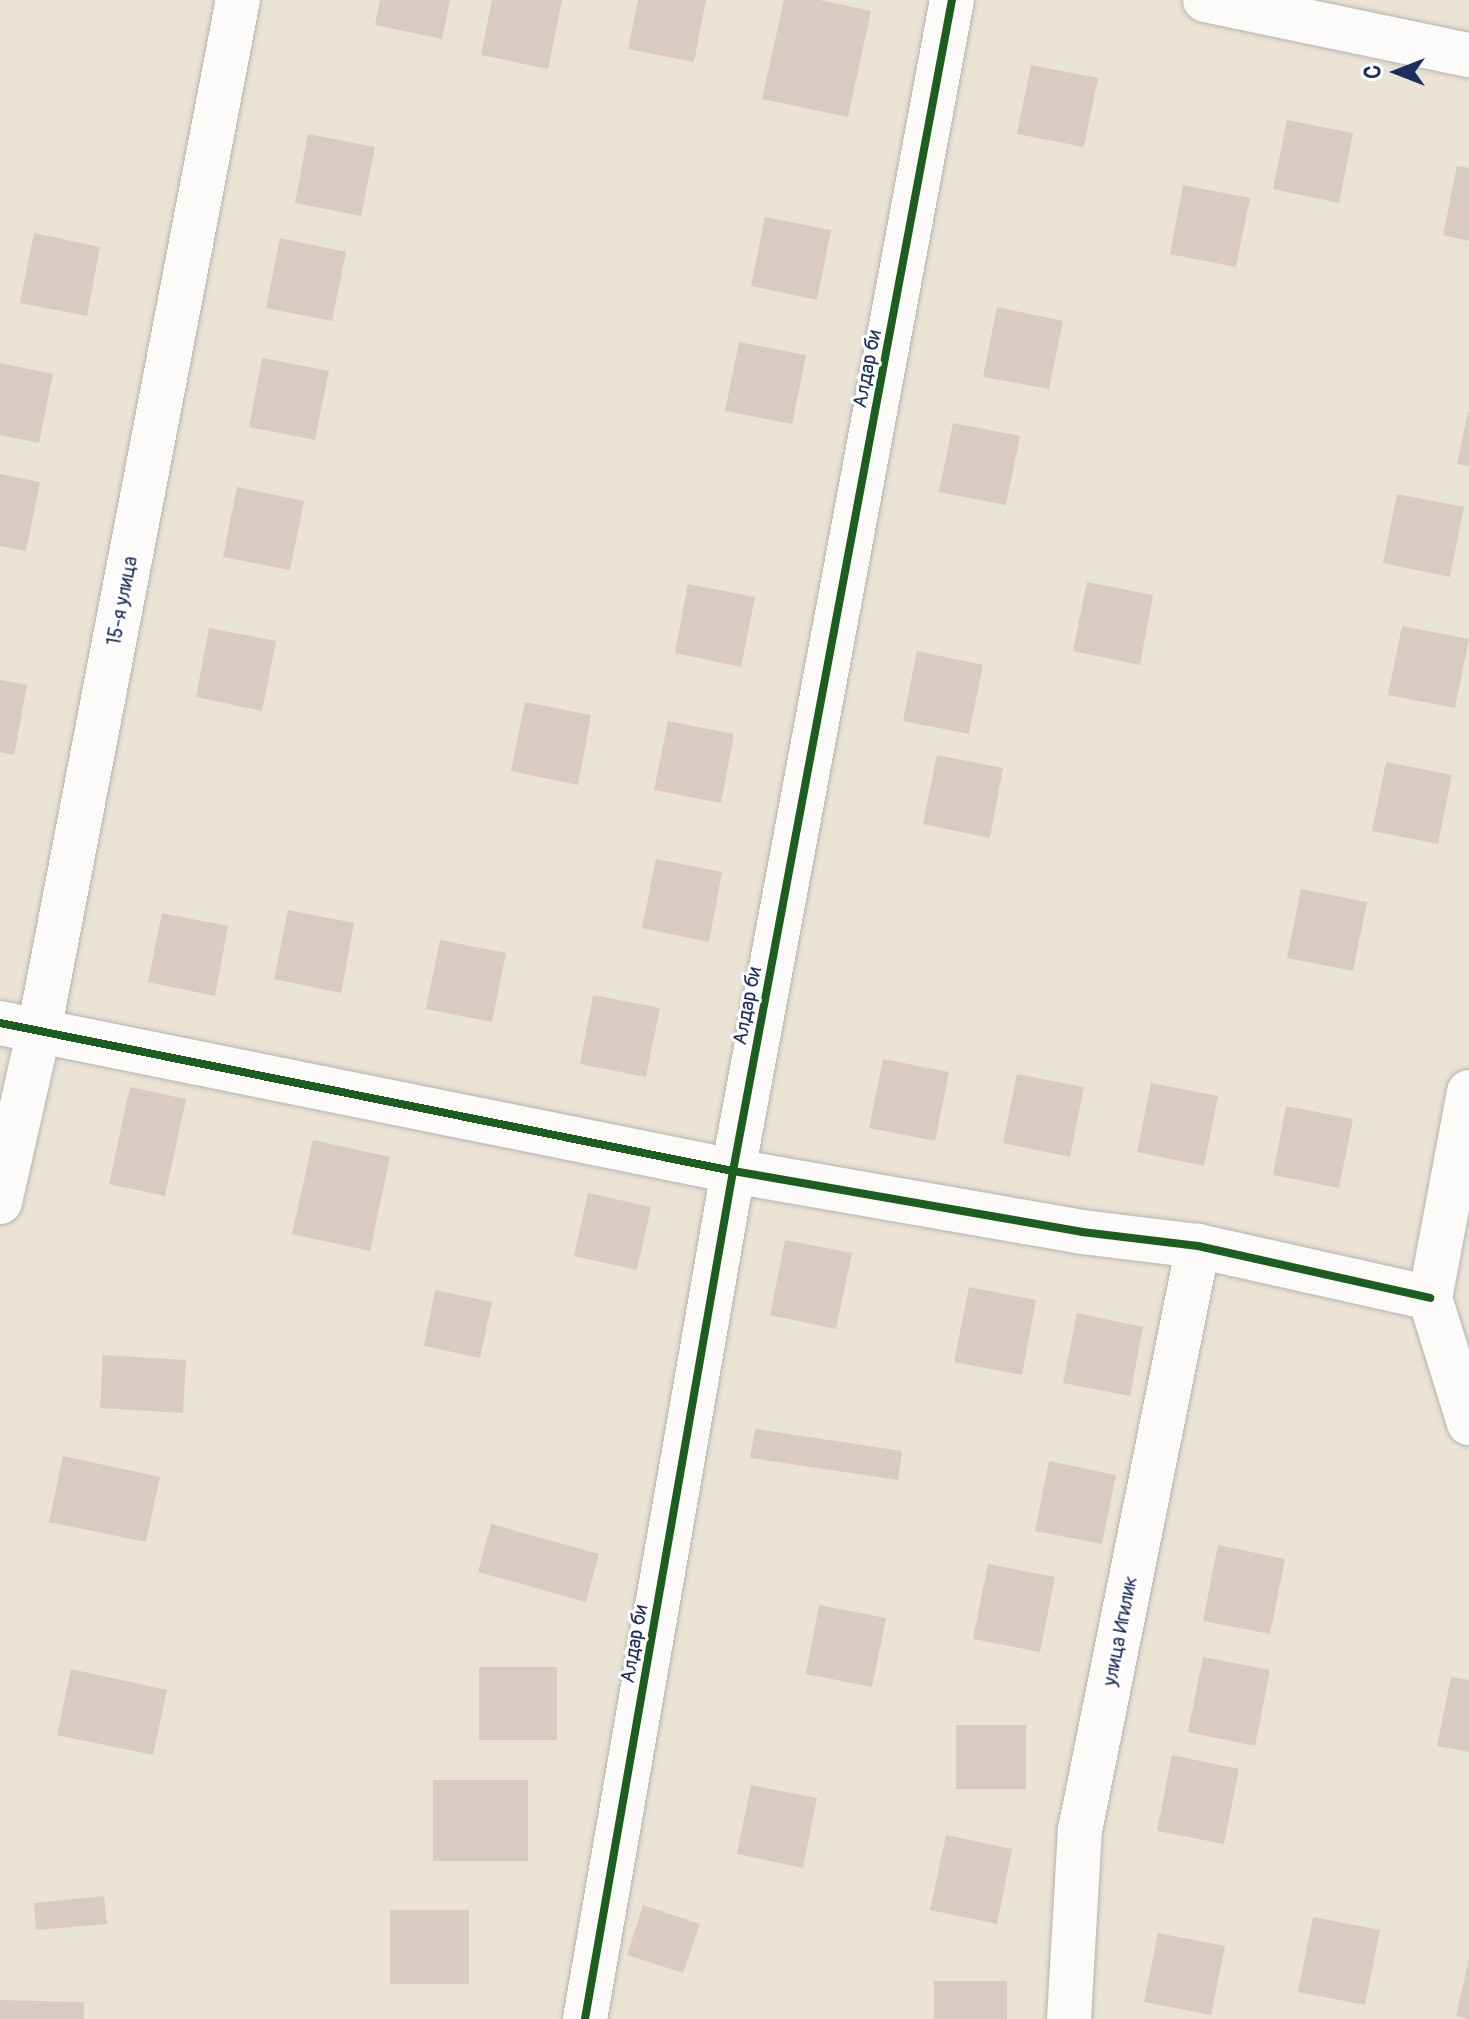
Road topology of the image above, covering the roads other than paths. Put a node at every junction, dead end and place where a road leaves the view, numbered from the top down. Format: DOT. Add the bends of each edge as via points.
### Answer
graph roads {
  1 [pos="238,0"];
  2 [pos="952,0"];
  3 [pos="1205,0"];
  4 [pos="1469,55"];
  5 [pos="19,1027"];
  6 [pos="1469,1092"];
  7 [pos="733,1171"];
  8 [pos="0,1202"];
  9 [pos="1198,1246"];
  10 [pos="1430,1298"];
  11 [pos="1469,1423"];
  12 [pos="585,2019"];
  13 [pos="1069,2019"];
  1 -- 5 [label="street, 15-я улица"];
  2 -- 7 [label="street, Алдар би"];
  3 -- 4 [label="street"];
  5 -- 7 [label="street"];
  5 -- 8 [label="street, 15-я улица"];
  6 -- 10 [label="street"];
  7 -- 9 [label="street" via="1082,1232"];
  7 -- 12 [label="street, Алдар би"];
  9 -- 10 [label="street"];
  9 -- 13 [label="street, улица Игилик" via="1080,1830"];
  10 -- 11 [label="street"];
}
